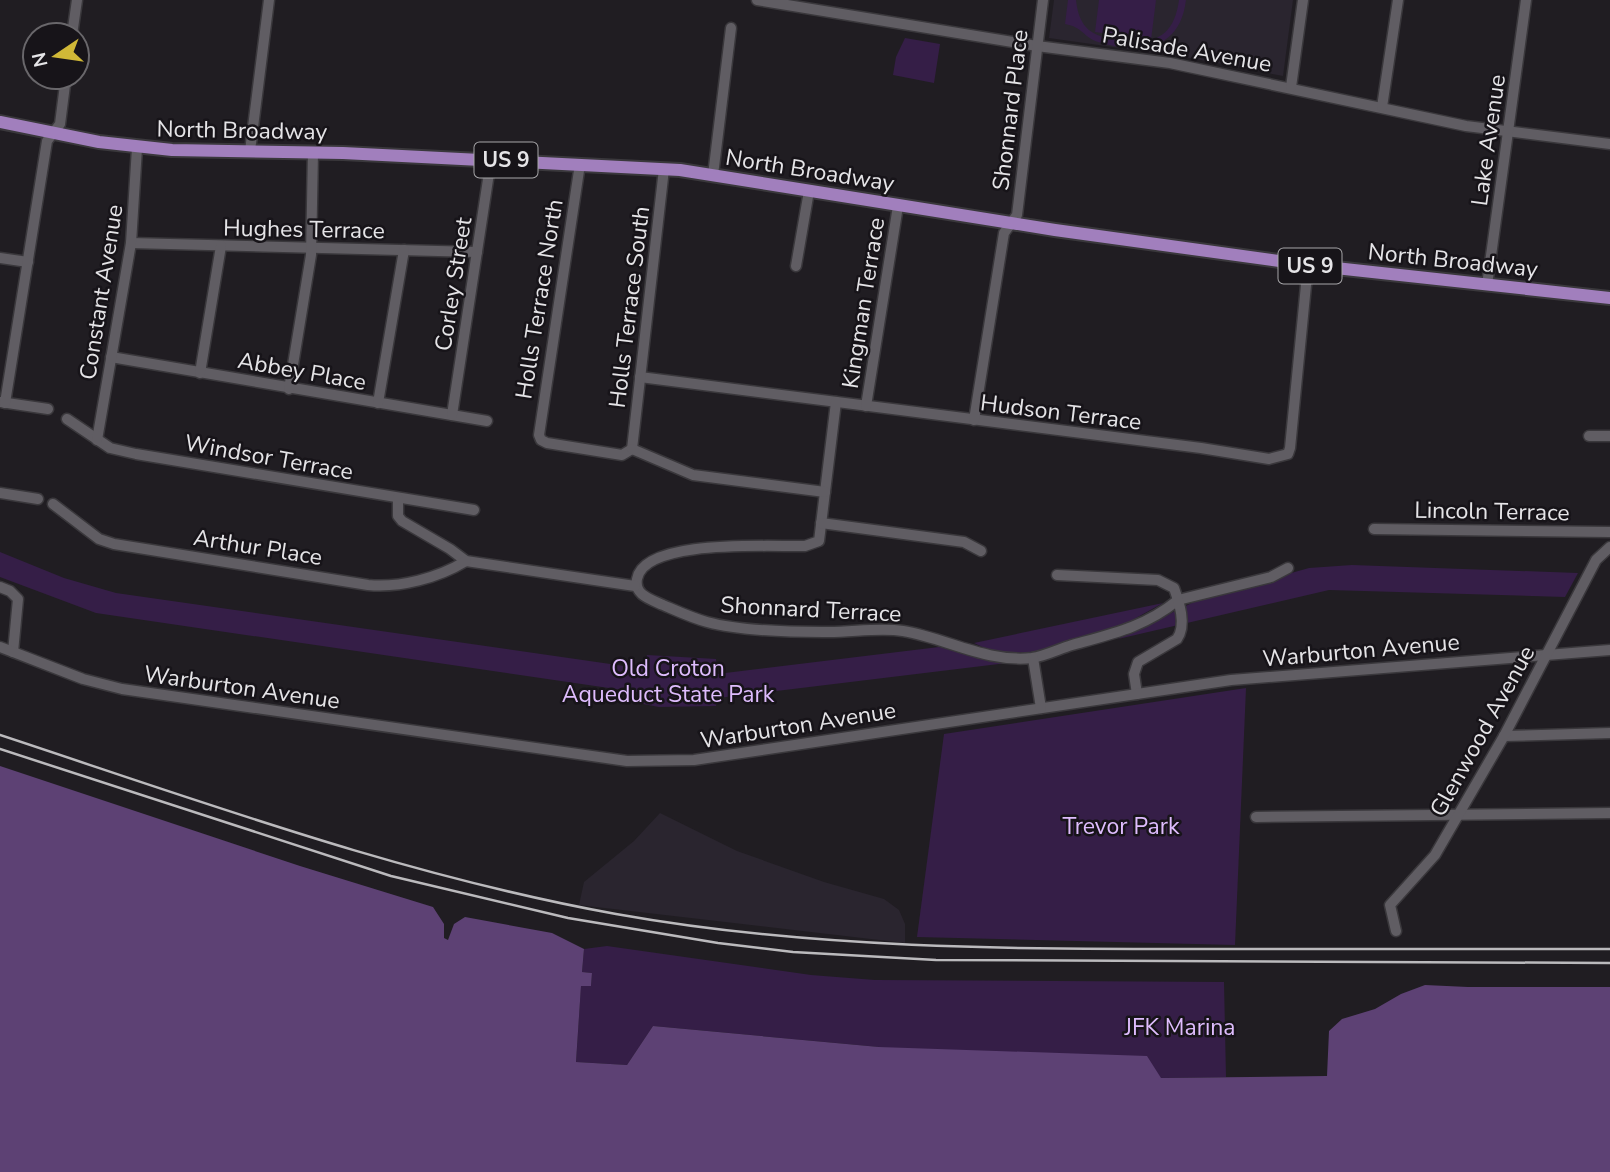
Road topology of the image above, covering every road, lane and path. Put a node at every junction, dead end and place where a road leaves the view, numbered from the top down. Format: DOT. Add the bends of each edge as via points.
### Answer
graph roads {
  1 [pos="77,0"];
  2 [pos="269,0"];
  3 [pos="757,0"];
  4 [pos="1043,0"];
  5 [pos="1303,0"];
  6 [pos="1398,0"];
  7 [pos="1526,0"];
  8 [pos="74,21"];
  9 [pos="732,28"];
  10 [pos="1037,46"];
  11 [pos="1291,87"];
  12 [pos="64,91"];
  13 [pos="1382,107"];
  14 [pos="0,122"];
  15 [pos="1508,132"];
  16 [pos="53,133"];
  17 [pos="1610,144"];
  18 [pos="137,148"];
  19 [pos="250,151"];
  20 [pos="313,152"];
  21 [pos="491,159"];
  22 [pos="580,164"];
  23 [pos="664,169"];
  24 [pos="712,176"];
  25 [pos="809,191"];
  26 [pos="898,206"];
  27 [pos="1011,223"];
  28 [pos="131,243"];
  29 [pos="221,246"];
  30 [pos="311,248"];
  31 [pos="404,250"];
  32 [pos="477,252"];
  33 [pos="0,258"];
  34 [pos="28,262"];
  35 [pos="1308,265"];
  36 [pos="796,266"];
  37 [pos="1487,285"];
  38 [pos="1610,298"];
  39 [pos="111,358"];
  40 [pos="200,373"];
  41 [pos="640,377"];
  42 [pos="289,388"];
  43 [pos="3,402"];
  44 [pos="836,402"];
  45 [pos="378,403"];
  46 [pos="866,406"];
  47 [pos="48,409"];
  48 [pos="452,415"];
  49 [pos="67,419"];
  50 [pos="974,420"];
  51 [pos="487,421"];
  52 [pos="1589,436"];
  53 [pos="1610,436"];
  54 [pos="97,440"];
  55 [pos="632,449"];
  56 [pos="825,492"];
  57 [pos="0,493"];
  58 [pos="398,498"];
  59 [pos="38,499"];
  60 [pos="52,504"];
  61 [pos="474,510"];
  62 [pos="821,523"];
  63 [pos="1374,529"];
  64 [pos="1610,532"];
  65 [pos="1610,547"];
  66 [pos="981,551"];
  67 [pos="466,561"];
  68 [pos="1289,568"];
  69 [pos="1057,575"];
  70 [pos="635,586"];
  71 [pos="0,587"];
  72 [pos="1178,600"];
  73 [pos="0,647"];
  74 [pos="1610,650"];
  75 [pos="13,652"];
  76 [pos="1546,655"];
  77 [pos="1033,658"];
  78 [pos="1137,694"];
  79 [pos="1041,708"];
  80 [pos="1610,733"];
  81 [pos="1504,736"];
  82 [pos="1610,813"];
  83 [pos="1457,815"];
  84 [pos="1256,817"];
  85 [pos="1396,931"];
  1 -- 8 [label="street"];
  2 -- 19 [label="street"];
  3 -- 10 [label="street, Palisade Avenue"];
  4 -- 10 [label="street, Shonnard Place"];
  5 -- 11 [label="street"];
  6 -- 13 [label="street"];
  7 -- 15 [label="street, Lake Avenue"];
  9 -- 24 [label="street"];
  10 -- 11 [label="street, Palisade Avenue" via="1170,63"];
  10 -- 27 [label="street, Shonnard Place" via="1017,215"];
  11 -- 13 [label="street, Palisade Avenue"];
  12 -- 16 [label="street" via="60,124"];
  13 -- 15 [label="street, Palisade Avenue"];
  14 -- 16 [label="main road, North Broadway / US 9"];
  15 -- 17 [label="street, Palisade Avenue"];
  15 -- 37 [label="street, Lake Avenue"];
  16 -- 18 [label="main road, North Broadway / US 9"];
  16 -- 34 [label="street" via="47,141"];
  18 -- 19 [label="main road, North Broadway / US 9"];
  18 -- 28 [label="street, Constant Avenue"];
  19 -- 20 [label="main road, North Broadway / US 9"];
  20 -- 21 [label="main road, North Broadway / US 9"];
  20 -- 30 [label="street"];
  21 -- 22 [label="main road, North Broadway / US 9"];
  21 -- 32 [label="street, Corley Street"];
  22 -- 23 [label="main road, North Broadway / US 9"];
  22 -- 55 [label="street, Holls Terrace North" via="539,435 541,440 622,454"];
  23 -- 24 [label="main road, North Broadway / US 9"];
  23 -- 41 [label="street, Holls Terrace South"];
  24 -- 25 [label="main road, North Broadway / US 9"];
  25 -- 26 [label="main road, North Broadway / US 9"];
  25 -- 36 [label="street"];
  26 -- 27 [label="main road, North Broadway / US 9"];
  26 -- 46 [label="street, Kingman Terrace"];
  27 -- 35 [label="main road, North Broadway / US 9"];
  27 -- 50 [label="street, Shonnard Place" via="1004,233"];
  28 -- 29 [label="street, Hughes Terrace"];
  28 -- 39 [label="street, Constant Avenue"];
  29 -- 30 [label="street, Hughes Terrace"];
  29 -- 40 [label="street"];
  30 -- 31 [label="street, Hughes Terrace"];
  30 -- 42 [label="street"];
  31 -- 32 [label="street, Hughes Terrace"];
  31 -- 45 [label="street"];
  32 -- 48 [label="street, Corley Street"];
  33 -- 34 [label="street"];
  34 -- 43 [label="street"];
  35 -- 37 [label="main road, North Broadway / US 9"];
  35 -- 50 [label="street, Hudson Terrace" via="1288,454 1269,459"];
  37 -- 38 [label="main road, North Broadway / US 9"];
  39 -- 40 [label="street, Abbey Place"];
  39 -- 54 [label="street, Constant Avenue"];
  40 -- 42 [label="street, Abbey Place"];
  41 -- 44 [label="street, Hudson Terrace"];
  41 -- 55 [label="street, Holls Terrace South"];
  42 -- 45 [label="street, Abbey Place"];
  43 -- 47 [label="street"];
  44 -- 46 [label="street, Hudson Terrace"];
  44 -- 56 [label="street"];
  45 -- 48 [label="street, Abbey Place"];
  46 -- 50 [label="street, Hudson Terrace"];
  48 -- 51 [label="street, Abbey Place"];
  49 -- 54 [label="street, Windsor Terrace"];
  52 -- 53 [label="street"];
  54 -- 58 [label="street, Windsor Terrace" via="136,454"];
  55 -- 56 [label="street" via="693,475"];
  56 -- 62 [label="street"];
  57 -- 59 [label="street"];
  58 -- 61 [label="street, Windsor Terrace"];
  58 -- 67 [label="street" via="402,521"];
  60 -- 67 [label="street, Arthur Place" via="106,542 368,584 403,584"];
  62 -- 66 [label="street" via="964,542"];
  62 -- 70 [label="street" via="819,541 805,547 702,548 663,556 643,565"];
  63 -- 64 [label="street, Lincoln Terrace"];
  65 -- 76 [label="street, Glenwood Avenue" via="1596,559"];
  67 -- 70 [label="street"];
  68 -- 72 [label="street, Shonnard Terrace" via="1271,578"];
  69 -- 72 [label="street" via="1158,580 1174,588"];
  70 -- 77 [label="street, Shonnard Terrace" via="653,601 708,623 825,632 905,631 993,656"];
  71 -- 75 [label="street" via="18,599"];
  72 -- 77 [label="street, Shonnard Terrace" via="1119,634"];
  72 -- 78 [label="street" via="1181,634 1138,662 1134,674"];
  73 -- 75 [label="street, Warburton Avenue"];
  74 -- 76 [label="street, Warburton Avenue"];
  75 -- 79 [label="street, Warburton Avenue" via="122,689 627,761 694,760"];
  76 -- 78 [label="street, Warburton Avenue" via="1231,680"];
  76 -- 81 [label="street, Glenwood Avenue"];
  77 -- 79 [label="street"];
  78 -- 79 [label="street, Warburton Avenue"];
  80 -- 81 [label="street"];
  81 -- 83 [label="street, Glenwood Avenue"];
  82 -- 83 [label="street"];
  83 -- 84 [label="street"];
  83 -- 85 [label="street, Glenwood Avenue" via="1435,855 1390,905"];
}
